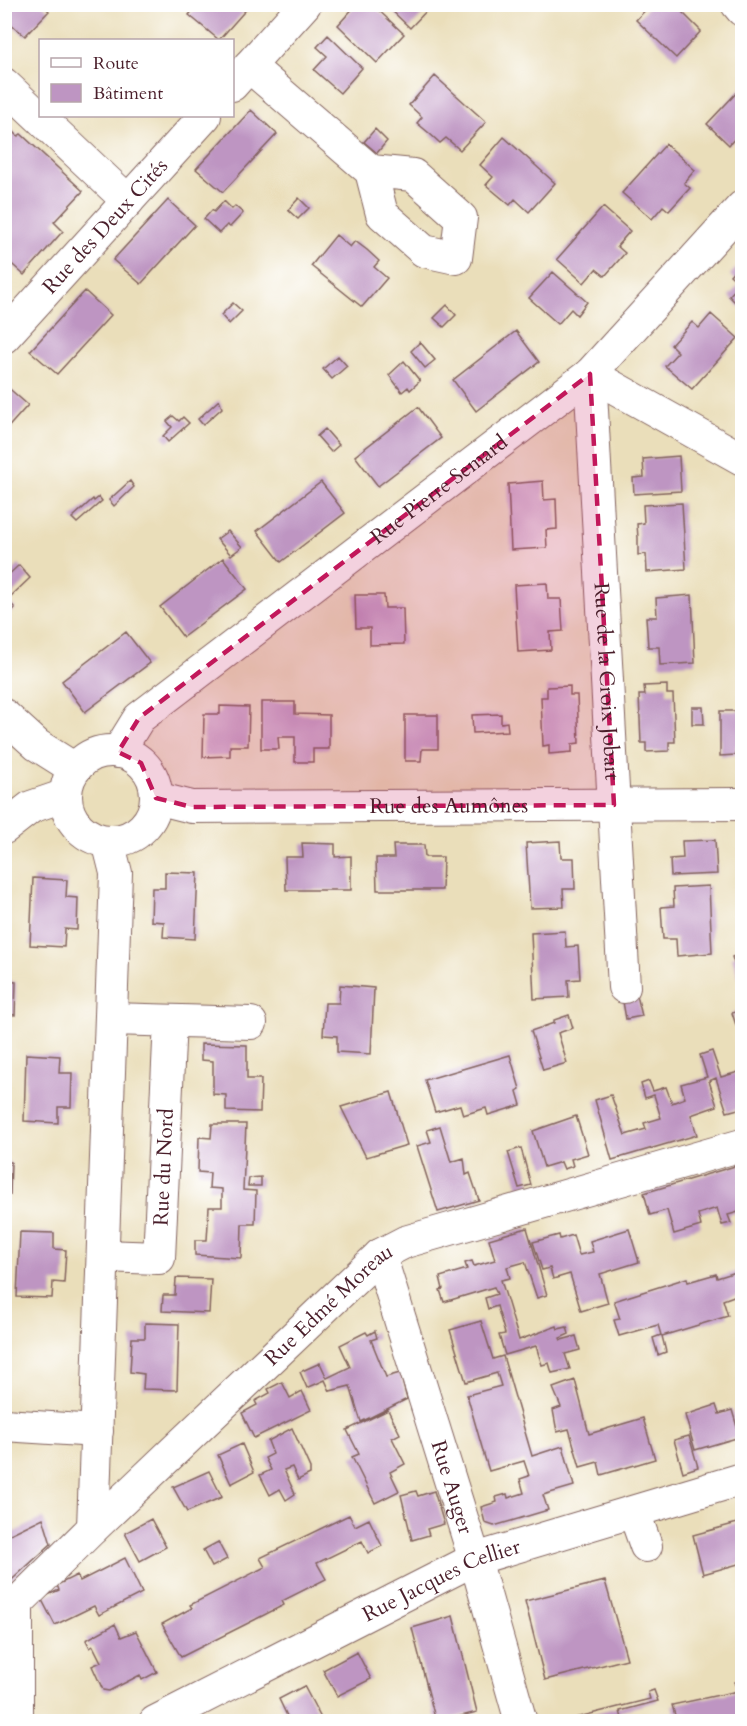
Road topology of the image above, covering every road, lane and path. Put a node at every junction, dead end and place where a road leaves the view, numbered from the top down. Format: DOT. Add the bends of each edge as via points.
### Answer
graph roads {
  1 [pos="305,4"];
  2 [pos="736,4"];
  3 [pos="742,10"];
  4 [pos="241,76"];
  5 [pos="4,84"];
  6 [pos="204,117"];
  7 [pos="371,171"];
  8 [pos="128,201"];
  9 [pos="742,207"];
  10 [pos="4,337"];
  11 [pos="590,374"];
  12 [pos="742,459"];
  13 [pos="4,715"];
  14 [pos="118,752"];
  15 [pos="70,782"];
  16 [pos="156,798"];
  17 [pos="742,804"];
  18 [pos="614,805"];
  19 [pos="4,828"];
  20 [pos="108,841"];
  21 [pos="624,987"];
  22 [pos="111,1019"];
  23 [pos="170,1021"];
  24 [pos="252,1023"];
  25 [pos="742,1145"];
  26 [pos="380,1255"];
  27 [pos="103,1256"];
  28 [pos="4,1425"];
  29 [pos="97,1431"];
  30 [pos="742,1479"];
  31 [pos="634,1512"];
  32 [pos="93,1528"];
  33 [pos="646,1546"];
  34 [pos="475,1559"];
  35 [pos="11,1611"];
  36 [pos="16,1722"];
  37 [pos="155,1722"];
  38 [pos="521,1722"];
  1 -- 4 [label="street"];
  2 -- 3 [label="street"];
  4 -- 7 [label="street"];
  5 -- 8 [label="street"];
  6 -- 8 [label="street, Rue des Deux Cités"];
  8 -- 10 [label="street, Rue des Deux Cités"];
  9 -- 11 [label="street, Rue Pierre Semard"];
  11 -- 12 [label="street"];
  11 -- 14 [label="street, Rue Pierre Semard" via="139,718"];
  11 -- 18 [label="street, Rue de la Croix Jobart"];
  13 -- 15 [label="street"];
  14 -- 15 [label="street" via="94,754 83,761"];
  14 -- 16 [label="street" via="131,756 150,773"];
  15 -- 19 [label="street"];
  15 -- 20 [label="street" via="68,808 74,821 83,831"];
  16 -- 18 [label="street, Rue des Aumônes" via="192,807"];
  16 -- 20 [label="street" via="146,824 135,834"];
  17 -- 18 [label="street, Rue des Aumônes"];
  18 -- 21 [label="street, Rue de la Croix Jobart"];
  20 -- 22 [label="street" via="116,873"];
  22 -- 23 [label="street"];
  22 -- 27 [label="street"];
  23 -- 24 [label="street"];
  23 -- 27 [label="street, Rue du Nord" via="159,1258"];
  25 -- 26 [label="street, Rue Edmé Moreau" via="405,1242"];
  26 -- 32 [label="street, Rue Edmé Moreau"];
  26 -- 34 [label="street, Rue Auger"];
  27 -- 29 [label="street"];
  28 -- 29 [label="street"];
  29 -- 32 [label="street"];
  30 -- 31 [label="street, Rue Jacques Cellier"];
  31 -- 33 [label="street"];
  31 -- 34 [label="street, Rue Jacques Cellier"];
  32 -- 35 [label="street, Rue Edmé Moreau"];
  34 -- 37 [label="street, Rue Jacques Cellier"];
  34 -- 38 [label="street, Rue Auger"];
  35 -- 36 [label="street"];
}
